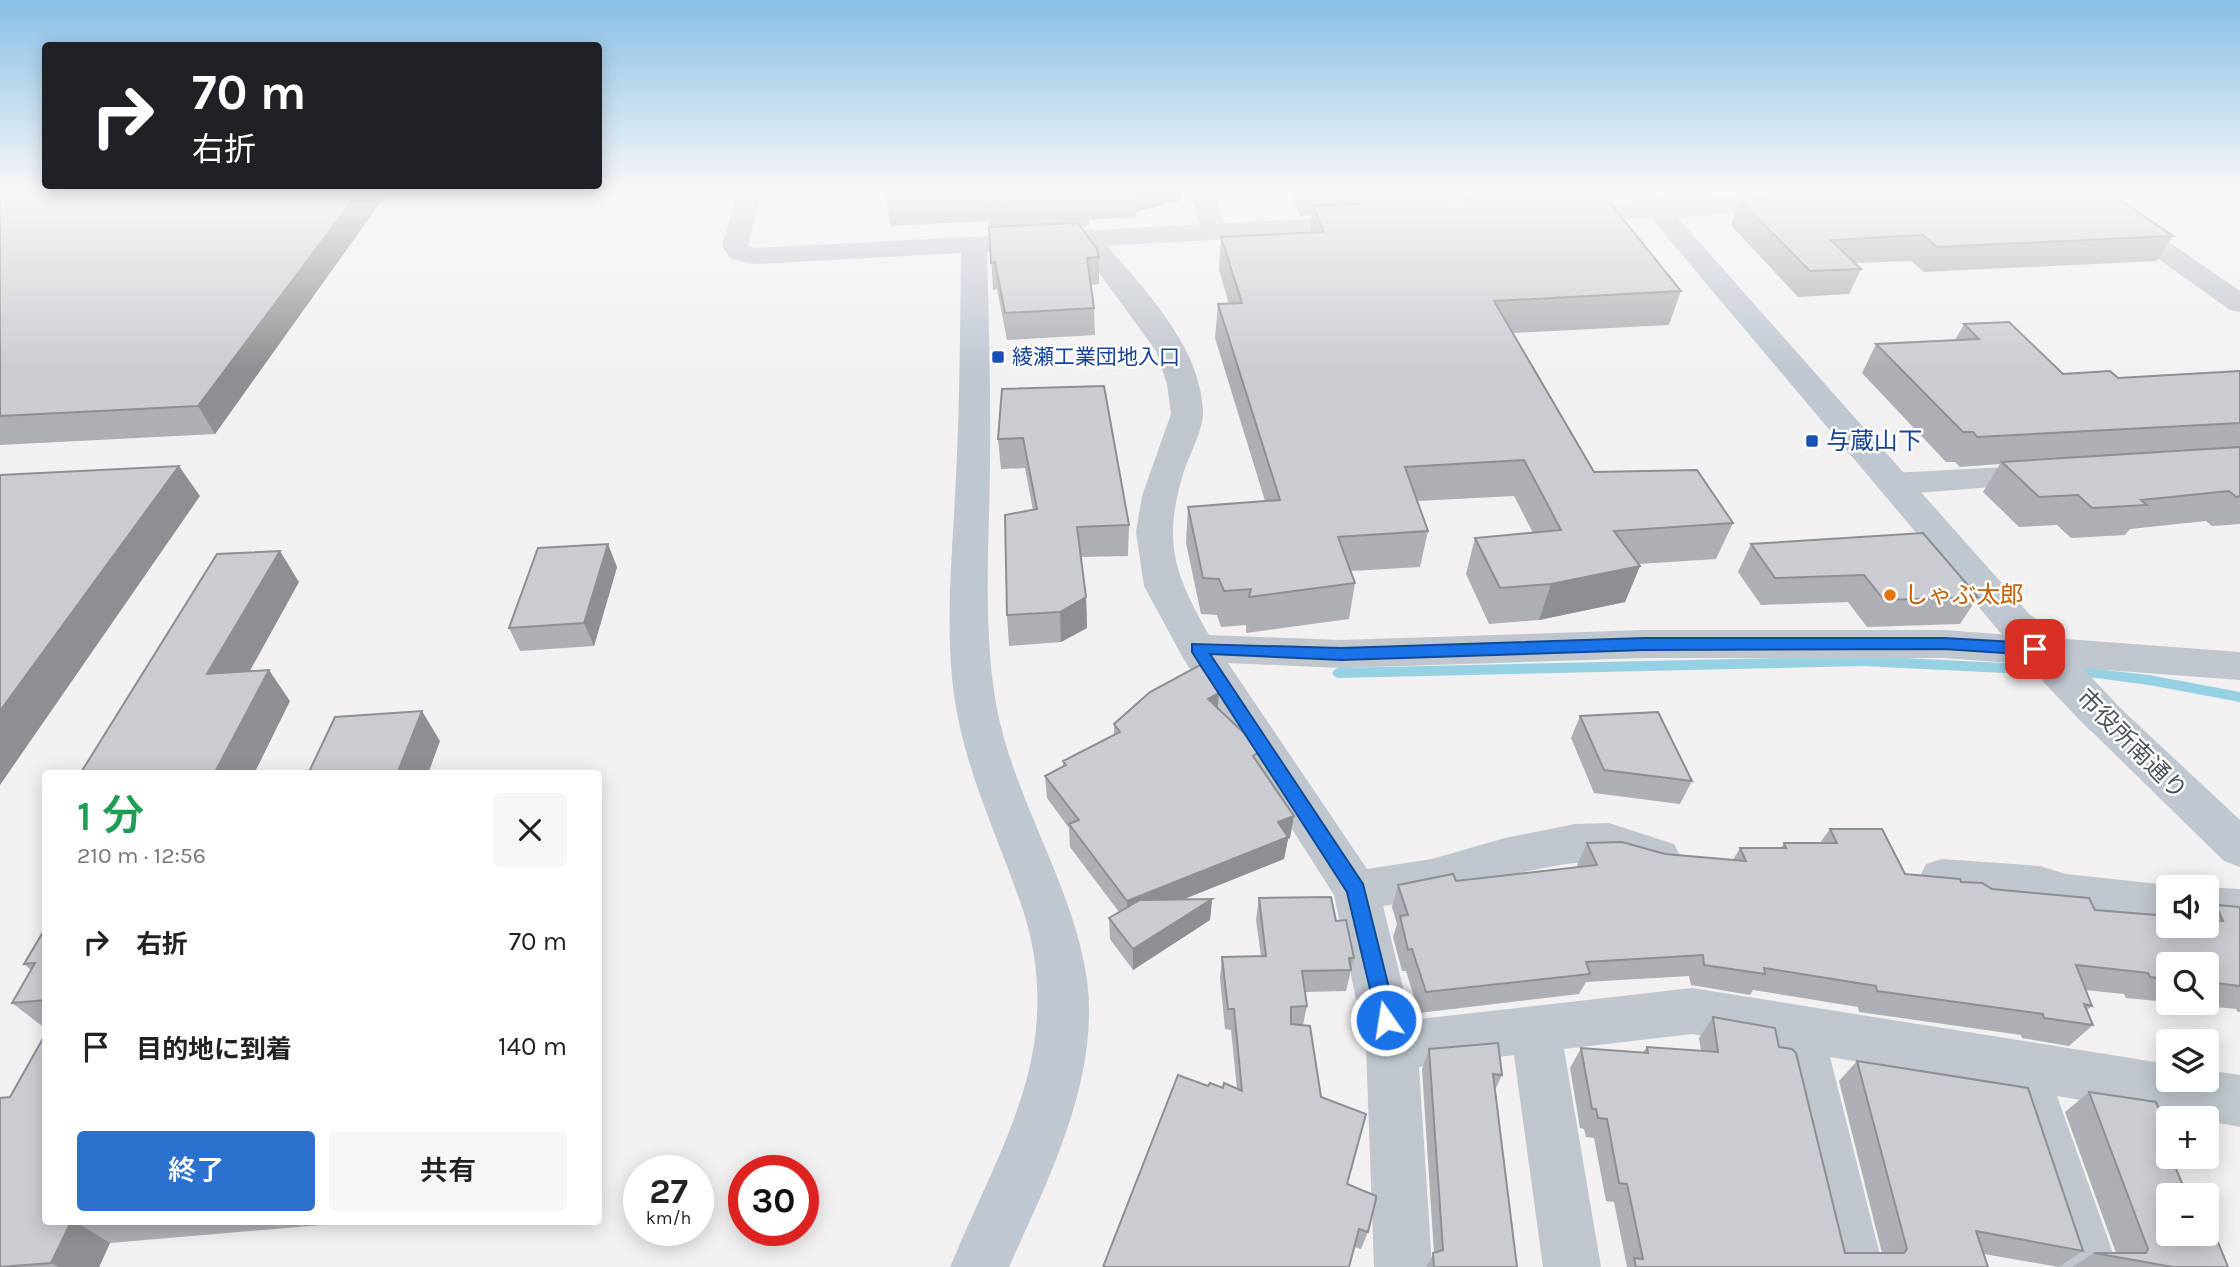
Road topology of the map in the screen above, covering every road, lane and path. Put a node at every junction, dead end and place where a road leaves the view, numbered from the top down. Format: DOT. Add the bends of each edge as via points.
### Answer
graph roads {
  1 [pos="739,252"];
  2 [pos="847,252"];
  3 [pos="974,252"];
  4 [pos="1098,252"];
  5 [pos="1694,252"];
  6 [pos="2167,252"];
  7 [pos="2240,304"];
  8 [pos="2074,473"];
  9 [pos="1893,484"];
  10 [pos="1197,648"];
  11 [pos="2240,666"];
  12 [pos="2240,848"];
  13 [pos="1658,857"];
  14 [pos="1942,878"];
  15 [pos="1356,890"];
  16 [pos="2156,904"];
  17 [pos="2219,908"];
  18 [pos="2240,909"];
  19 [pos="1798,1030"];
  20 [pos="1536,1031"];
  21 [pos="1392,1046"];
  22 [pos="2020,1066"];
  23 [pos="2240,1101"];
  24 [pos="979,1267"];
  25 [pos="1402,1267"];
  26 [pos="1572,1267"];
  27 [pos="1854,1267"];
  28 [pos="2089,1267"];
  1 -- 2 [label="street" via="755,256"];
  3 -- 24 [label="street" via="972,685 997,782 1055,940 1065,1002 1063,1043 1049,1098 1029,1157"];
  4 -- 10 [label="street" via="1171,351 1182,384 1187,414 1159,496 1154,531 1163,586"];
  5 -- 9 [label="street, 市役所南通り"];
  6 -- 7 [label="street"];
  8 -- 9 [label="street"];
  9 -- 12 [label="street, 市役所南通り, bridge" via="2101,715"];
  10 -- 11 [label="street" via="1341,654 1644,644 1944,644"];
  10 -- 15 [label="street"];
  13 -- 15 [label="street" via="1609,842 1575,843 1505,857 1432,879"];
  14 -- 16 [label="street" via="2040,886 2066,894"];
  15 -- 21 [label="street"];
  17 -- 18 [label="street"];
  19 -- 20 [label="street" via="1692,1011"];
  19 -- 22 [label="street"];
  19 -- 27 [label="street"];
  20 -- 21 [label="street"];
  20 -- 26 [label="street"];
  21 -- 25 [label="street"];
  22 -- 23 [label="street"];
  22 -- 28 [label="street"];
}
